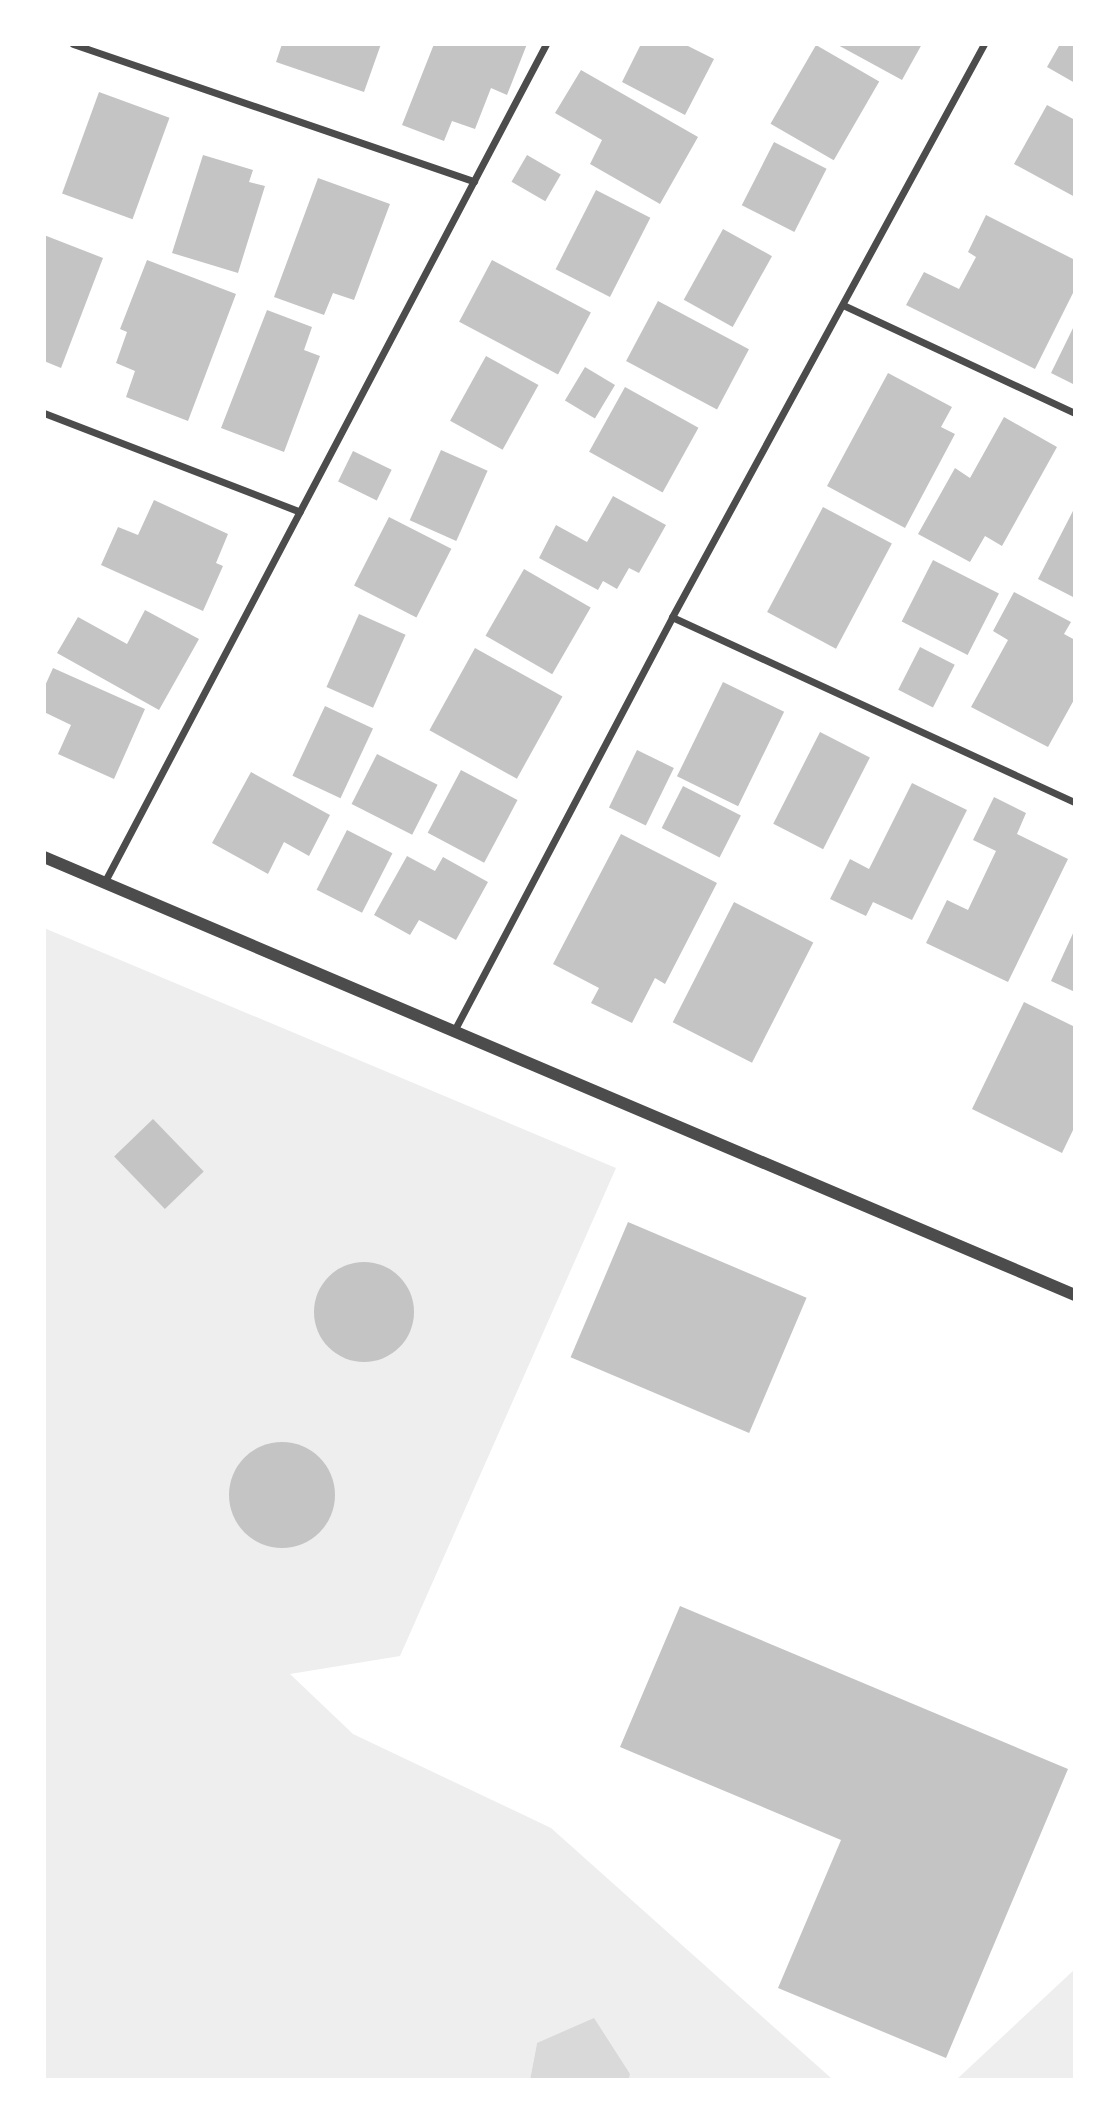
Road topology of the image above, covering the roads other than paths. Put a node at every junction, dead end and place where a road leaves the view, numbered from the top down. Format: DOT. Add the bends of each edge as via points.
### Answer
graph roads {
  1 [pos="72,44"];
  2 [pos="546,44"];
  3 [pos="984,44"];
  4 [pos="474,181"];
  5 [pos="843,305"];
  6 [pos="44,413"];
  7 [pos="1075,413"];
  8 [pos="300,512"];
  9 [pos="672,617"];
  10 [pos="1075,802"];
  11 [pos="44,857"];
  12 [pos="104,883"];
  13 [pos="455,1029"];
  14 [pos="1075,1295"];
  1 -- 4 [label="street"];
  2 -- 4 [label="street"];
  3 -- 5 [label="street"];
  4 -- 8 [label="street"];
  5 -- 7 [label="street"];
  5 -- 9 [label="street"];
  6 -- 8 [label="street"];
  8 -- 12 [label="street"];
  9 -- 10 [label="street"];
  9 -- 13 [label="street"];
  11 -- 12 [label="street"];
  12 -- 13 [label="street"];
  13 -- 14 [label="street"];
}
